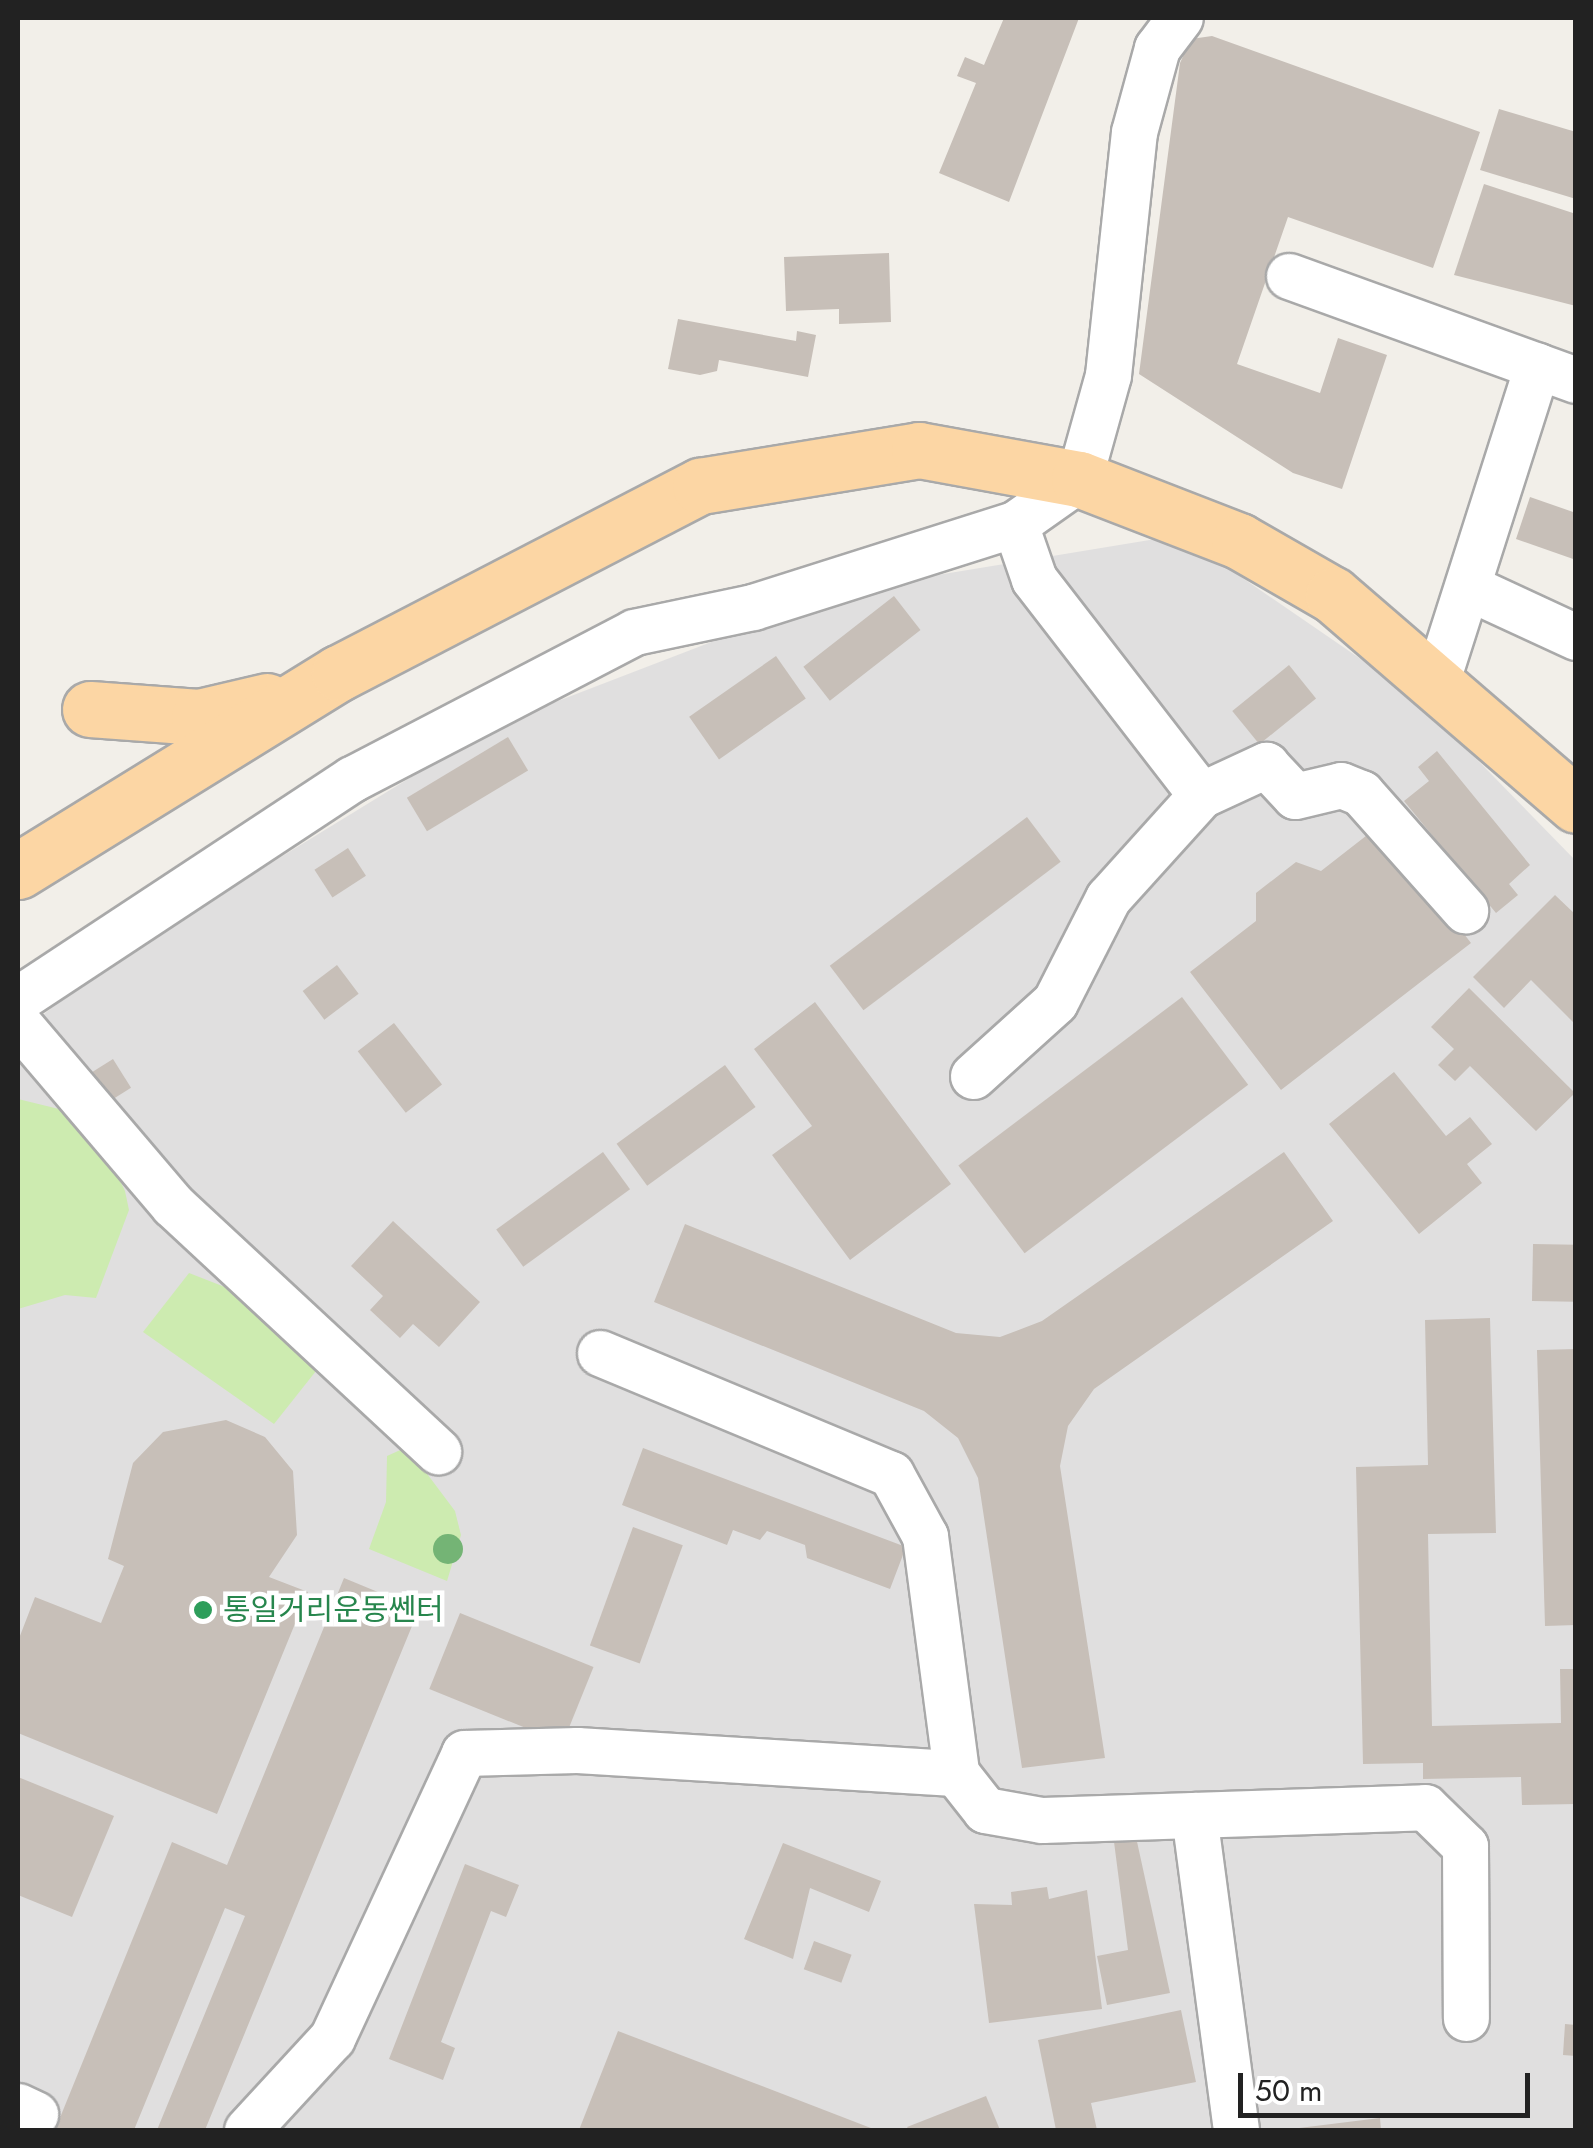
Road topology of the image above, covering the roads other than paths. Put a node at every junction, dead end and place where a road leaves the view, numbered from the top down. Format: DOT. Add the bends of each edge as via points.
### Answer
graph roads {
  1 [pos="1180,18"];
  2 [pos="1289,276"];
  3 [pos="1556,373"];
  4 [pos="1079,478"];
  5 [pos="1015,524"];
  6 [pos="1470,588"];
  7 [pos="1576,637"];
  8 [pos="340,673"];
  9 [pos="1437,680"];
  10 [pos="90,709"];
  11 [pos="1200,795"];
  12 [pos="1576,805"];
  13 [pos="18,870"];
  14 [pos="1464,910"];
  15 [pos="18,999"];
  16 [pos="18,1023"];
  17 [pos="973,1076"];
  18 [pos="600,1354"];
  19 [pos="438,1450"];
  20 [pos="956,1773"];
  21 [pos="1194,1815"];
  22 [pos="1466,2018"];
  23 [pos="247,2130"];
  24 [pos="1236,2130"];
  1 -- 4 [label="street" via="1157,48 1134,132 1108,375"];
  2 -- 3 [label="street"];
  3 -- 6 [label="street"];
  4 -- 5 [label="street"];
  4 -- 8 [label="main road" via="919,450 806,462 700,486"];
  4 -- 9 [label="main road" via="1239,541 1333,595"];
  5 -- 11 [label="street" via="1034,579"];
  5 -- 15 [label="street" via="753,606 634,632 352,780"];
  6 -- 7 [label="street"];
  6 -- 9 [label="street"];
  8 -- 10 [label="main road" via="199,717"];
  8 -- 13 [label="main road"];
  9 -- 12 [label="main road"];
  11 -- 14 [label="street" via="1266,766 1295,796 1341,785 1361,793"];
  11 -- 17 [label="street" via="1108,898 1055,1002"];
  16 -- 19 [label="street" via="173,1206"];
  18 -- 20 [label="street" via="891,1474 924,1536"];
  20 -- 21 [label="street" via="985,1810 1042,1820"];
  20 -- 23 [label="street" via="577,1750 464,1753 332,2038"];
  21 -- 22 [label="street" via="1425,1807 1465,1846"];
  21 -- 24 [label="street"];
}
